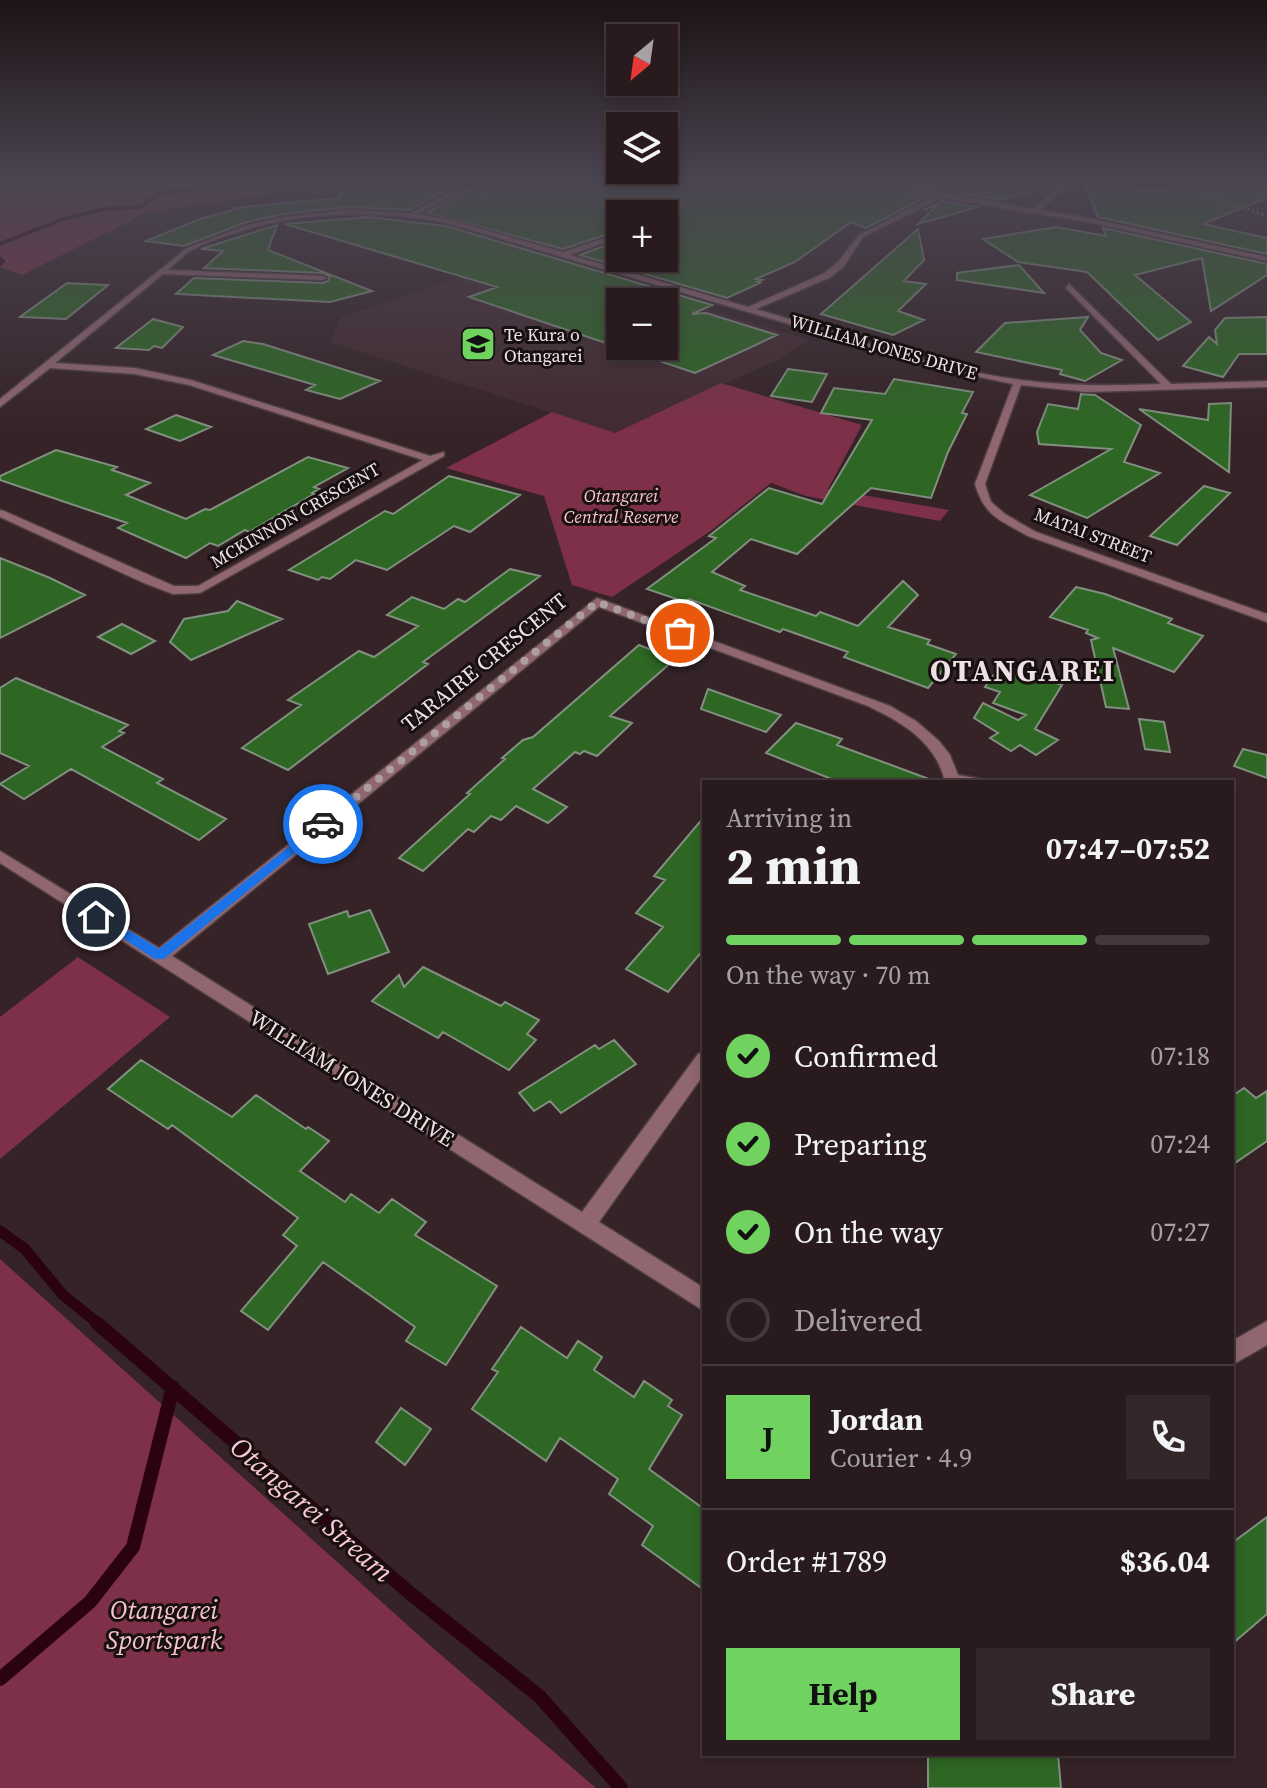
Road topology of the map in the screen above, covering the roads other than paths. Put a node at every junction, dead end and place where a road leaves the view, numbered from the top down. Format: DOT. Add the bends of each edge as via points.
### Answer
graph roads {
  1 [pos="169,264"];
  2 [pos="600,264"];
  3 [pos="840,264"];
  4 [pos="159,272"];
  5 [pos="323,278"];
  6 [pos="1069,286"];
  7 [pos="750,309"];
  8 [pos="50,365"];
  9 [pos="1018,382"];
  10 [pos="1267,384"];
  11 [pos="1169,387"];
  12 [pos="0,404"];
  13 [pos="0,513"];
  14 [pos="1267,618"];
  15 [pos="952,780"];
  16 [pos="0,856"];
  17 [pos="160,956"];
  18 [pos="702,1062"];
  19 [pos="586,1223"];
  20 [pos="702,1299"];
  21 [pos="1267,1332"];
  22 [pos="1234,1353"];
  1 -- 4 [label="street, WILLIAM JONES DRIVE"];
  2 -- 7 [label="street, WILLIAM JONES DRIVE"];
  3 -- 7 [label="street"];
  4 -- 5 [label="street"];
  4 -- 8 [label="street, WILLIAM JONES DRIVE"];
  6 -- 11 [label="street"];
  7 -- 9 [label="street, WILLIAM JONES DRIVE" via="944,367"];
  8 -- 12 [label="street, WILLIAM JONES DRIVE"];
  8 -- 13 [label="street, MCKINNON CRESCENT" via="135,371 191,383 435,456 200,589 173,590 148,581"];
  9 -- 11 [label="street, WILLIAM JONES DRIVE" via="1086,389"];
  9 -- 14 [label="street, MATAI STREET" via="980,484 986,503 1032,534"];
  10 -- 11 [label="street, WILLIAM JONES DRIVE"];
  15 -- 17 [label="street, TARAIRE CRESCENT" via="928,738 904,717 597,602"];
  16 -- 17 [label="street, WILLIAM JONES DRIVE"];
  17 -- 19 [label="street, WILLIAM JONES DRIVE"];
  18 -- 19 [label="street"];
  19 -- 20 [label="street, WILLIAM JONES DRIVE"];
  21 -- 22 [label="street"];
}
